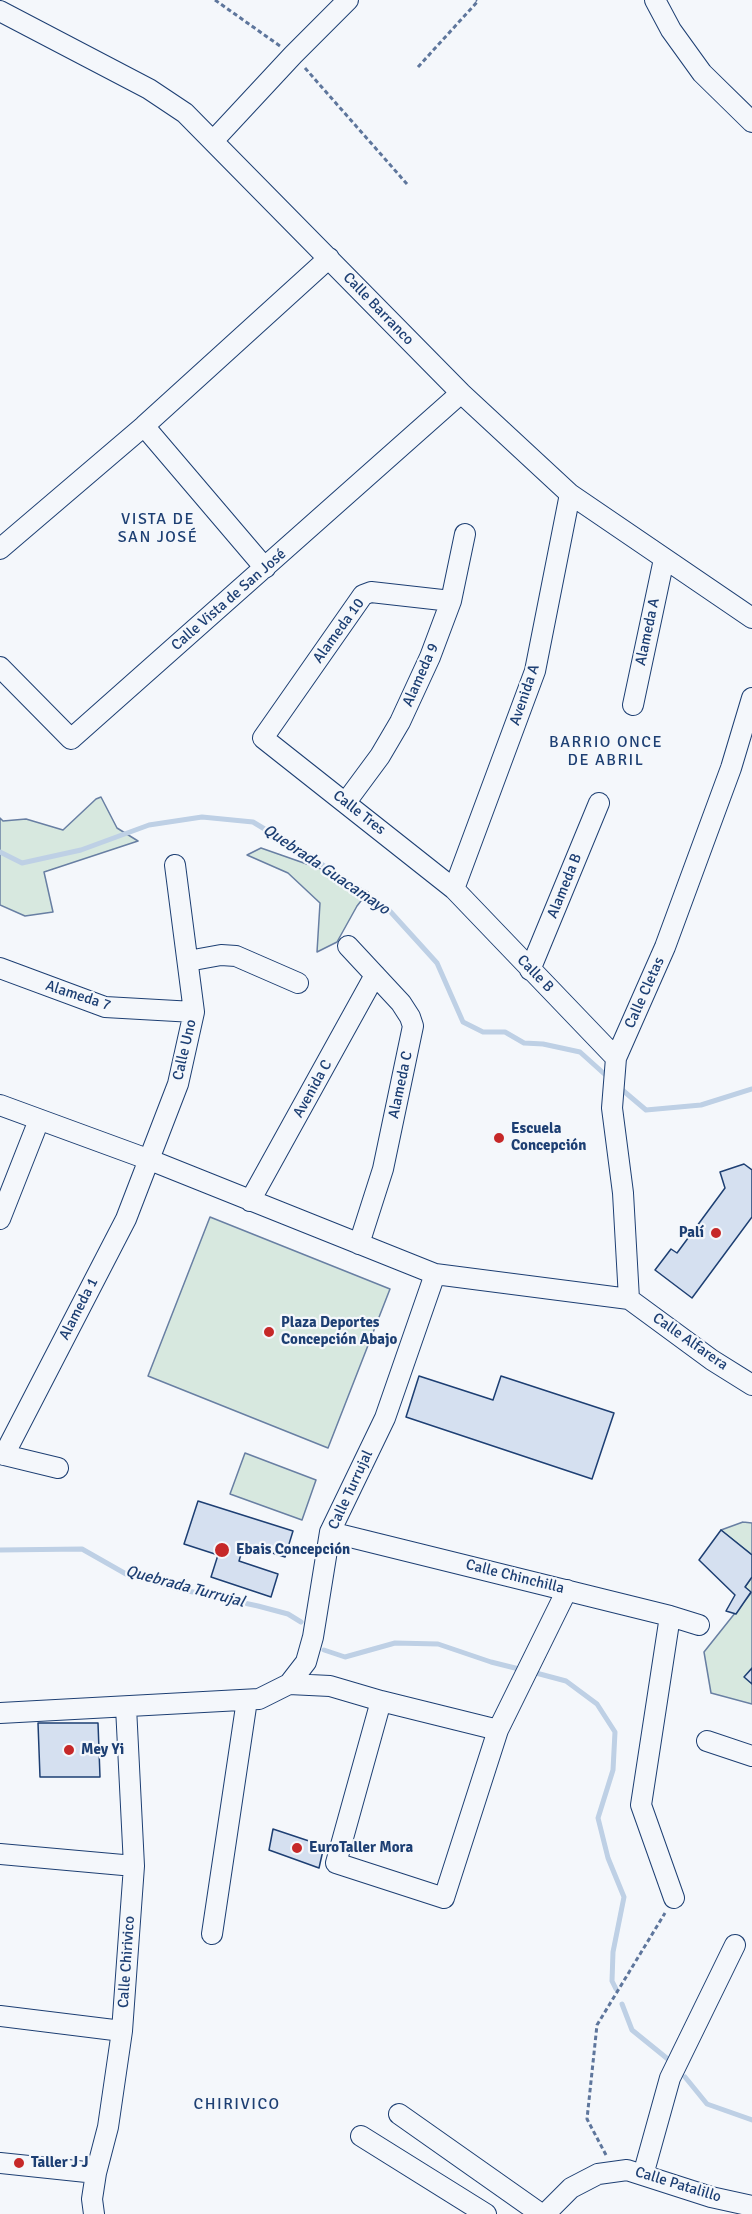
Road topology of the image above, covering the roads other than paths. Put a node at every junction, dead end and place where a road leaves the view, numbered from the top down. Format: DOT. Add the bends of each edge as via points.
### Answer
graph roads {
  1 [pos="348,0"];
  2 [pos="655,0"];
  3 [pos="0,10"];
  4 [pos="752,122"];
  5 [pos="213,141"];
  6 [pos="329,258"];
  7 [pos="461,393"];
  8 [pos="144,426"];
  9 [pos="570,494"];
  10 [pos="465,534"];
  11 [pos="0,549"];
  12 [pos="664,559"];
  13 [pos="265,568"];
  14 [pos="451,602"];
  15 [pos="752,618"];
  16 [pos="0,667"];
  17 [pos="752,698"];
  18 [pos="633,705"];
  19 [pos="263,738"];
  20 [pos="346,802"];
  21 [pos="599,803"];
  22 [pos="175,865"];
  23 [pos="454,889"];
  24 [pos="348,946"];
  25 [pos="188,961"];
  26 [pos="0,968"];
  27 [pos="530,970"];
  28 [pos="375,975"];
  29 [pos="298,983"];
  30 [pos="194,1012"];
  31 [pos="616,1058"];
  32 [pos="0,1106"];
  33 [pos="39,1120"];
  34 [pos="150,1161"];
  35 [pos="250,1201"];
  36 [pos="0,1220"];
  37 [pos="359,1244"];
  38 [pos="435,1274"];
  39 [pos="629,1299"];
  40 [pos="750,1379"];
  41 [pos="2,1454"];
  42 [pos="58,1468"];
  43 [pos="330,1532"];
  44 [pos="567,1590"];
  45 [pos="670,1616"];
  46 [pos="699,1625"];
  47 [pos="289,1684"];
  48 [pos="247,1700"];
  49 [pos="381,1701"];
  50 [pos="126,1707"];
  51 [pos="0,1713"];
  52 [pos="498,1730"];
  53 [pos="707,1741"];
  54 [pos="752,1756"];
  55 [pos="0,1854"];
  56 [pos="134,1866"];
  57 [pos="674,1898"];
  58 [pos="212,1934"];
  59 [pos="735,1945"];
  60 [pos="0,2016"];
  61 [pos="122,2031"];
  62 [pos="399,2114"];
  63 [pos="361,2136"];
  64 [pos="0,2163"];
  65 [pos="96,2173"];
  66 [pos="643,2175"];
  67 [pos="752,2206"];
  68 [pos="94,2214"];
  69 [pos="486,2214"];
  70 [pos="543,2214"];
  1 -- 5 [label="street"];
  2 -- 4 [label="street" via="702,73"];
  3 -- 5 [label="street, Calle Barranco" via="150,89 185,113"];
  5 -- 6 [label="street, Calle Barranco"];
  6 -- 7 [label="street, Calle Barranco"];
  6 -- 8 [label="street"];
  7 -- 9 [label="street, Calle Barranco"];
  7 -- 13 [label="street, Calle Vista de San José"];
  8 -- 11 [label="street"];
  8 -- 13 [label="street"];
  9 -- 12 [label="street, Calle Barranco"];
  9 -- 23 [label="street, Avenida A" via="535,671"];
  10 -- 14 [label="street, Alameda 9"];
  12 -- 15 [label="street, Calle Barranco"];
  12 -- 18 [label="street, Alameda A"];
  13 -- 16 [label="street, Calle Vista de San José" via="71,739"];
  14 -- 19 [label="street, Alameda 10" via="371,592 363,595"];
  14 -- 20 [label="street, Alameda 9" via="400,722"];
  17 -- 31 [label="street, Calle Cletas" via="731,768 665,947"];
  19 -- 20 [label="street, Calle Tres"];
  20 -- 23 [label="street, Calle Tres"];
  21 -- 27 [label="street, Alameda B"];
  22 -- 25 [label="street, Calle Uno"];
  23 -- 27 [label="street, Calle B"];
  24 -- 28 [label="street, Alameda C"];
  25 -- 29 [label="street" via="236,956"];
  25 -- 30 [label="street, Calle Uno"];
  26 -- 30 [label="street, Alameda 7" via="105,1008"];
  27 -- 31 [label="street, Calle B"];
  28 -- 35 [label="street, Avenida C"];
  28 -- 37 [label="street, Alameda C" via="401,1003 413,1026 383,1169"];
  30 -- 34 [label="street, Calle Uno" via="178,1084"];
  31 -- 39 [label="street, Calle Cletas" via="612,1108 623,1193"];
  32 -- 33 [label="street"];
  33 -- 34 [label="street"];
  33 -- 36 [label="street"];
  34 -- 35 [label="street"];
  34 -- 41 [label="street, Alameda 1" via="126,1219"];
  35 -- 37 [label="street"];
  37 -- 38 [label="street"];
  38 -- 39 [label="street"];
  38 -- 43 [label="street, Calle Turrujal" via="386,1418"];
  39 -- 40 [label="street, Calle Alfarera" via="712,1360"];
  41 -- 42 [label="street"];
  43 -- 44 [label="street, Calle Chinchilla"];
  43 -- 47 [label="street, Calle Turrujal" via="313,1637 306,1662"];
  44 -- 45 [label="street, Calle Chinchilla"];
  44 -- 52 [label="street"];
  45 -- 46 [label="street, Calle Chinchilla"];
  45 -- 57 [label="street" via="641,1805"];
  47 -- 48 [label="street, Calle Turrujal" via="259,1699"];
  47 -- 49 [label="street" via="330,1686"];
  48 -- 50 [label="street, Calle Turrujal"];
  48 -- 58 [label="street"];
  49 -- 52 [label="street"];
  49 -- 52 [label="street" via="336,1863 444,1898"];
  50 -- 51 [label="street, Calle Turrujal"];
  50 -- 56 [label="street, Calle Chirivico"];
  53 -- 54 [label="street"];
  55 -- 56 [label="street"];
  56 -- 61 [label="street, Calle Chirivico"];
  59 -- 66 [label="street" via="670,2078"];
  60 -- 61 [label="street"];
  61 -- 65 [label="street, Calle Chirivico" via="108,2127"];
  62 -- 70 [label="street"];
  63 -- 69 [label="street"];
  64 -- 65 [label="street"];
  65 -- 68 [label="street, Calle Chirivico"];
  66 -- 67 [label="street, Calle Patalillo"];
  66 -- 70 [label="street, Calle Patalillo" via="627,2170 598,2174 571,2188"];
}
